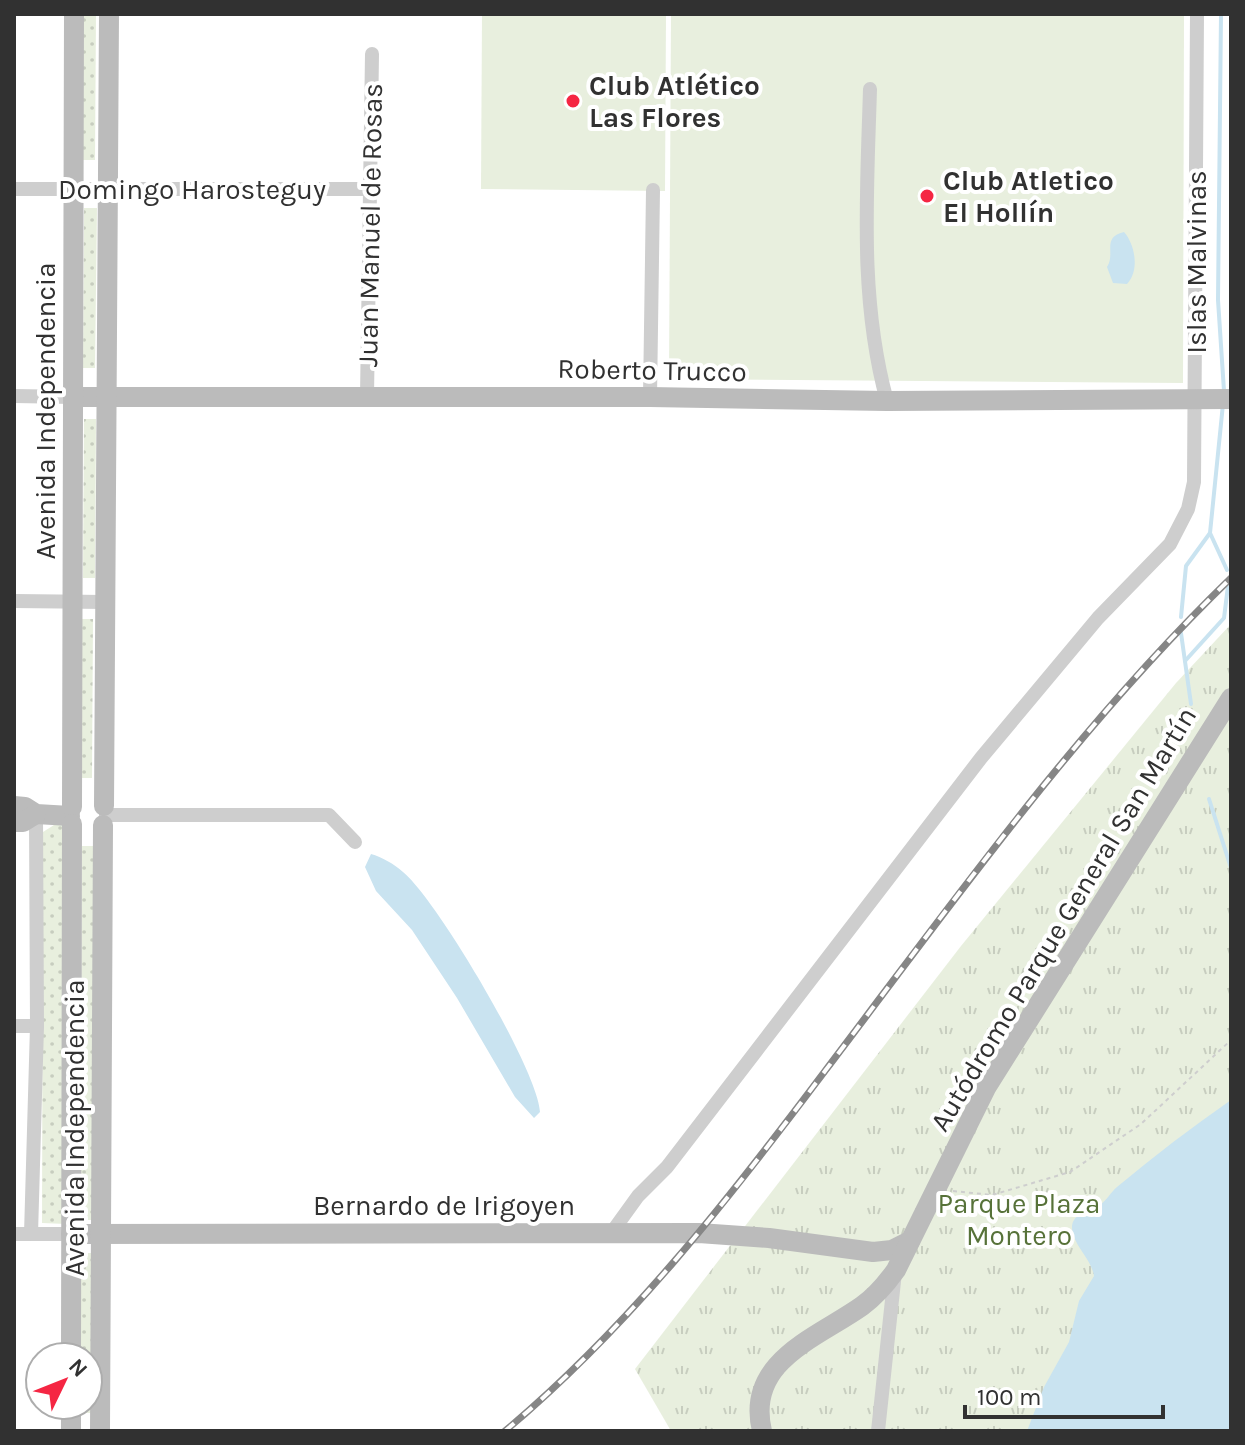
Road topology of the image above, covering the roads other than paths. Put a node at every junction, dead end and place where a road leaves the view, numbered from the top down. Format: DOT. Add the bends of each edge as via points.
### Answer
graph roads {
  1 [pos="74,14"];
  2 [pos="109,14"];
  3 [pos="1197,14"];
  4 [pos="372,54"];
  5 [pos="870,89"];
  6 [pos="14,189"];
  7 [pos="73,189"];
  8 [pos="107,189"];
  9 [pos="370,189"];
  10 [pos="653,190"];
  11 [pos="14,396"];
  12 [pos="106,396"];
  13 [pos="73,397"];
  14 [pos="367,397"];
  15 [pos="650,397"];
  16 [pos="1213,399"];
  17 [pos="887,401"];
  18 [pos="14,601"];
  19 [pos="73,602"];
  20 [pos="105,602"];
  21 [pos="1231,698"];
  22 [pos="14,806"];
  23 [pos="36,814"];
  24 [pos="71,816"];
  25 [pos="104,816"];
  26 [pos="14,822"];
  27 [pos="355,842"];
  28 [pos="14,1026"];
  29 [pos="37,1026"];
  30 [pos="612,1232"];
  31 [pos="14,1234"];
  32 [pos="31,1234"];
  33 [pos="71,1234"];
  34 [pos="101,1234"];
  35 [pos="910,1241"];
  36 [pos="873,1252"];
  37 [pos="896,1270"];
  38 [pos="71,1341"];
  39 [pos="100,1431"];
  40 [pos="762,1431"];
  41 [pos="878,1431"];
  1 -- 7 [label="main road, Avenida Independencia"];
  2 -- 8 [label="main road, Avenida Independencia"];
  3 -- 16 [label="street, Islas Malvinas"];
  4 -- 9 [label="street, Juan Manuel de Rosas"];
  5 -- 17 [label="street" via="869,310"];
  6 -- 7 [label="street, Domingo Harosteguy"];
  7 -- 8 [label="street, Domingo Harosteguy"];
  7 -- 13 [label="main road, Avenida Independencia"];
  8 -- 9 [label="street, Domingo Harosteguy"];
  8 -- 12 [label="main road, Avenida Independencia"];
  9 -- 14 [label="street, Juan Manuel de Rosas"];
  10 -- 15 [label="street"];
  11 -- 13 [label="street"];
  12 -- 13 [label="main road, Roberto Trucco"];
  12 -- 14 [label="main road, Roberto Trucco"];
  12 -- 20 [label="main road, Avenida Independencia"];
  13 -- 19 [label="main road, Avenida Independencia"];
  14 -- 15 [label="main road, Roberto Trucco"];
  15 -- 17 [label="main road, Roberto Trucco"];
  16 -- 17 [label="main road, Roberto Trucco"];
  16 -- 30 [label="street, Islas Malvinas" via="1188,509 1170,544 1098,618 981,758"];
  18 -- 19 [label="street"];
  19 -- 20 [label="street"];
  19 -- 24 [label="main road, Avenida Independencia"];
  20 -- 25 [label="main road, Avenida Independencia"];
  21 -- 35 [label="main road, Autódromo Parque General San Martín" via="986,1088"];
  22 -- 23 [label="main road"];
  23 -- 24 [label="main road"];
  23 -- 26 [label="main road"];
  23 -- 29 [label="street"];
  24 -- 25 [label="main road" via="85,834 94,833"];
  24 -- 25 [label="main road" via="86,798 96,799"];
  24 -- 33 [label="main road, Avenida Independencia"];
  25 -- 27 [label="street" via="329,815"];
  25 -- 34 [label="main road, Avenida Independencia"];
  28 -- 29 [label="street"];
  29 -- 32 [label="street"];
  30 -- 34 [label="main road, Bernardo de Irigoyen"];
  30 -- 36 [label="main road, Bernardo de Irigoyen" via="769,1238"];
  31 -- 32 [label="street, Bernardo de Irigoyen"];
  32 -- 33 [label="street, Bernardo de Irigoyen"];
  33 -- 34 [label="main road, Bernardo de Irigoyen"];
  33 -- 38 [label="main road, Avenida Independencia"];
  34 -- 39 [label="main road, Avenida Independencia"];
  35 -- 36 [label="main road, Bernardo de Irigoyen"];
  35 -- 37 [label="main road, Autódromo Parque General San Martín"];
  36 -- 37 [label="main road"];
  37 -- 40 [label="main road, Autódromo Parque General San Martín" via="860,1308 786,1354 764,1387"];
  37 -- 41 [label="street"];
}
